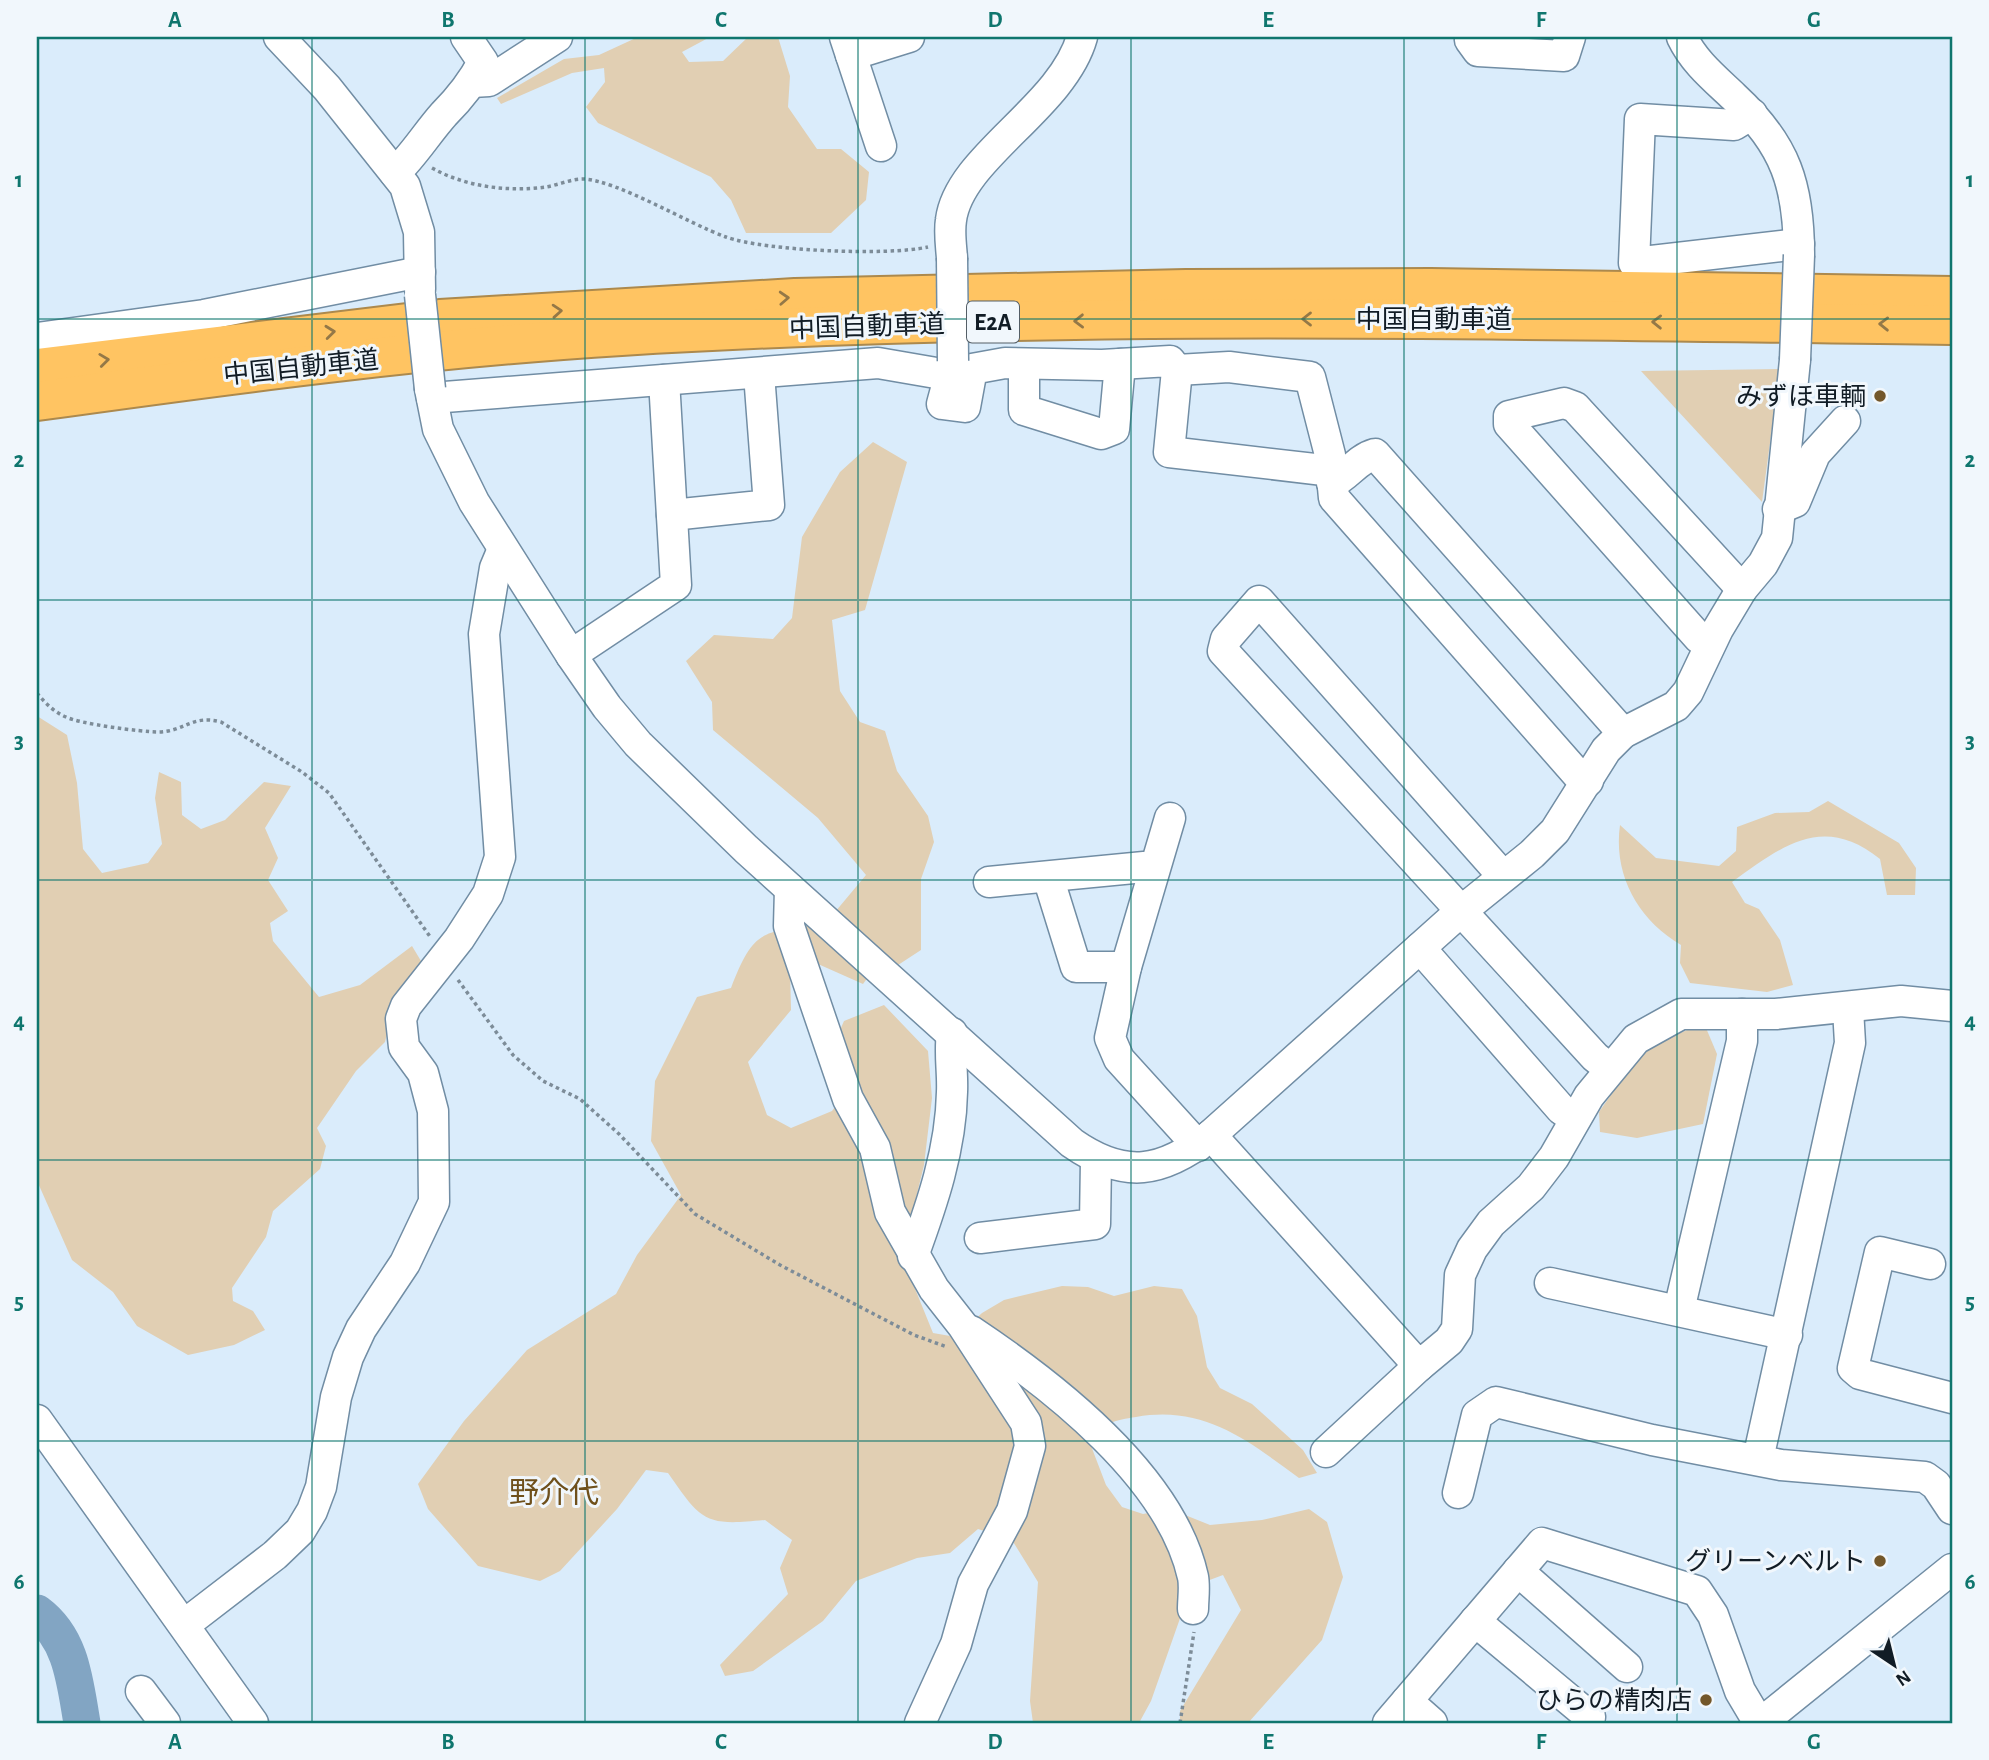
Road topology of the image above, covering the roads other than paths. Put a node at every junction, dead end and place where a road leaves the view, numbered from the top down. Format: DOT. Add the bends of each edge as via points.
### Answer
graph roads {
  1 [pos="279,37"];
  2 [pos="466,37"];
  3 [pos="557,37"];
  4 [pos="909,37"];
  5 [pos="1082,37"];
  6 [pos="1471,37"];
  7 [pos="1570,37"];
  8 [pos="1682,37"];
  9 [pos="848,46"];
  10 [pos="472,82"];
  11 [pos="1752,114"];
  12 [pos="881,146"];
  13 [pos="404,164"];
  14 [pos="1799,250"];
  15 [pos="420,283"];
  16 [pos="1952,296"];
  17 [pos="1952,325"];
  18 [pos="37,338"];
  19 [pos="1024,364"];
  20 [pos="1120,364"];
  21 [pos="37,369"];
  22 [pos="951,370"];
  23 [pos="1177,370"];
  24 [pos="759,374"];
  25 [pos="664,380"];
  26 [pos="431,393"];
  27 [pos="37,401"];
  28 [pos="1845,421"];
  29 [pos="1332,477"];
  30 [pos="1778,509"];
  31 [pos="672,515"];
  32 [pos="503,549"];
  33 [pos="1742,589"];
  34 [pos="1709,645"];
  35 [pos="571,655"];
  36 [pos="1623,733"];
  37 [pos="1588,781"];
  38 [pos="1170,818"];
  39 [pos="1154,870"];
  40 [pos="1503,876"];
  41 [pos="1048,877"];
  42 [pos="989,881"];
  43 [pos="790,889"];
  44 [pos="1460,912"];
  45 [pos="1420,948"];
  46 [pos="1126,967"];
  47 [pos="1952,1006"];
  48 [pos="1848,1009"];
  49 [pos="1742,1014"];
  50 [pos="953,1032"];
  51 [pos="1610,1069"];
  52 [pos="1575,1119"];
  53 [pos="1204,1140"];
  54 [pos="1096,1160"];
  55 [pos="980,1238"];
  56 [pos="913,1256"];
  57 [pos="1930,1264"];
  58 [pos="1549,1283"];
  59 [pos="1679,1310"];
  60 [pos="963,1326"];
  61 [pos="1787,1335"];
  62 [pos="1419,1366"];
  63 [pos="1952,1398"];
  64 [pos="37,1420"];
  65 [pos="1326,1452"];
  66 [pos="1758,1459"];
  67 [pos="1458,1493"];
  68 [pos="1952,1509"];
  69 [pos="1952,1570"];
  70 [pos="1518,1571"];
  71 [pos="1193,1609"];
  72 [pos="1475,1622"];
  73 [pos="184,1625"];
  74 [pos="1627,1667"];
  75 [pos="141,1691"];
  76 [pos="1397,1712"];
  77 [pos="1590,1717"];
  78 [pos="165,1723"];
  79 [pos="253,1723"];
  80 [pos="920,1723"];
  81 [pos="1432,1723"];
  82 [pos="1760,1723"];
  1 -- 13 [label="street"];
  2 -- 10 [label="street" via="483,62"];
  3 -- 10 [label="street" via="489,81"];
  4 -- 9 [label="street"];
  5 -- 22 [label="street, bridge" via="1077,55 1056,88 964,187 951,218"];
  6 -- 7 [label="street" via="1478,51 1564,56"];
  8 -- 11 [label="street" via="1691,56"];
  9 -- 12 [label="street"];
  10 -- 13 [label="street"];
  11 -- 14 [label="street" via="1770,134 1786,168 1795,199"];
  11 -- 14 [label="street" via="1734,125 1640,120 1634,263"];
  13 -- 15 [label="street" via="405,186 419,232"];
  14 -- 30 [label="street, bridge" via="1796,360"];
  15 -- 18 [label="street"];
  15 -- 26 [label="street, bridge"];
  21 -- 16 [label="highway, 中国自動車道 / E2A, one-way" via="440,319 796,298 1403,288"];
  17 -- 27 [label="highway, 中国自動車道 / E2A, one-way" via="1229,319 781,329 620,336 445,351"];
  19 -- 20 [label="street"];
  19 -- 20 [label="street" via="1024,411 1101,435 1114,429"];
  19 -- 22 [label="street" via="972,369 965,407 942,404"];
  20 -- 23 [label="street" via="1170,360"];
  22 -- 24 [label="street" via="936,373 878,363"];
  23 -- 29 [label="street" via="1229,367 1310,377"];
  23 -- 29 [label="street" via="1169,452"];
  24 -- 25 [label="street"];
  24 -- 31 [label="street" via="769,505"];
  25 -- 26 [label="street"];
  25 -- 31 [label="street"];
  26 -- 32 [label="street" via="438,429 456,470"];
  28 -- 30 [label="street" via="1815,454 1795,502"];
  29 -- 36 [label="street" via="1344,477 1363,458 1375,454"];
  29 -- 37 [label="street" via="1334,498 1577,774"];
  30 -- 33 [label="street" via="1777,538"];
  31 -- 35 [label="street" via="676,585"];
  32 -- 35 [label="street"];
  32 -- 73 [label="street" via="495,568 484,634 500,857 488,894 401,1019 404,1046 423,1073 433,1111 434,1202 405,1263 348,1357 312,1511 300,1531 275,1555"];
  33 -- 34 [label="street"];
  33 -- 34 [label="street" via="1575,407 1564,403 1509,416 1509,424"];
  34 -- 36 [label="street" via="1688,692 1676,706"];
  35 -- 43 [label="street" via="638,744"];
  36 -- 37 [label="street" via="1606,750"];
  37 -- 40 [label="street" via="1555,831"];
  38 -- 39 [label="street"];
  39 -- 41 [label="street" via="1144,867"];
  39 -- 46 [label="street"];
  40 -- 44 [label="street"];
  40 -- 44 [label="street" via="1259,601 1226,639 1223,651"];
  41 -- 42 [label="street"];
  41 -- 46 [label="street" via="1076,967"];
  43 -- 50 [label="street"];
  43 -- 56 [label="street" via="789,926 848,1099 875,1148 890,1212"];
  44 -- 45 [label="street"];
  44 -- 51 [label="street"];
  45 -- 52 [label="street"];
  45 -- 53 [label="street"];
  46 -- 53 [label="street" via="1110,1038 1119,1059"];
  47 -- 48 [label="street" via="1900,1001"];
  48 -- 49 [label="street"];
  48 -- 61 [label="street" via="1850,1043"];
  49 -- 51 [label="street" via="1681,1014 1662,1021 1636,1039"];
  49 -- 59 [label="street" via="1742,1041"];
  50 -- 54 [label="street" via="1027,1103"];
  50 -- 56 [label="street" via="953,1093 943,1163"];
  51 -- 52 [label="street"];
  52 -- 62 [label="street" via="1531,1187 1491,1223 1472,1249 1460,1275 1457,1329"];
  53 -- 54 [label="street" via="1176,1159 1148,1168 1127,1169"];
  53 -- 62 [label="street"];
  54 -- 55 [label="street" via="1095,1224"];
  56 -- 60 [label="street"];
  57 -- 63 [label="street" via="1880,1252 1853,1368 1860,1374"];
  58 -- 59 [label="street"];
  59 -- 61 [label="street"];
  60 -- 71 [label="street" via="1019,1364 1100,1432 1139,1476 1184,1550 1194,1580"];
  60 -- 80 [label="street" via="1026,1423 1030,1446 1012,1511 973,1584 956,1644"];
  61 -- 66 [label="street"];
  62 -- 65 [label="street"];
  64 -- 73 [label="street"];
  66 -- 67 [label="street" via="1652,1440 1496,1402 1477,1415"];
  66 -- 68 [label="street" via="1781,1465 1925,1477"];
  69 -- 82 [label="street"];
  70 -- 72 [label="street"];
  70 -- 74 [label="street"];
  70 -- 82 [label="street" via="1542,1543 1697,1591 1713,1615 1740,1691"];
  72 -- 76 [label="street"];
  72 -- 77 [label="street"];
  73 -- 79 [label="street"];
  75 -- 78 [label="street"];
  76 -- 81 [label="street"];
}
